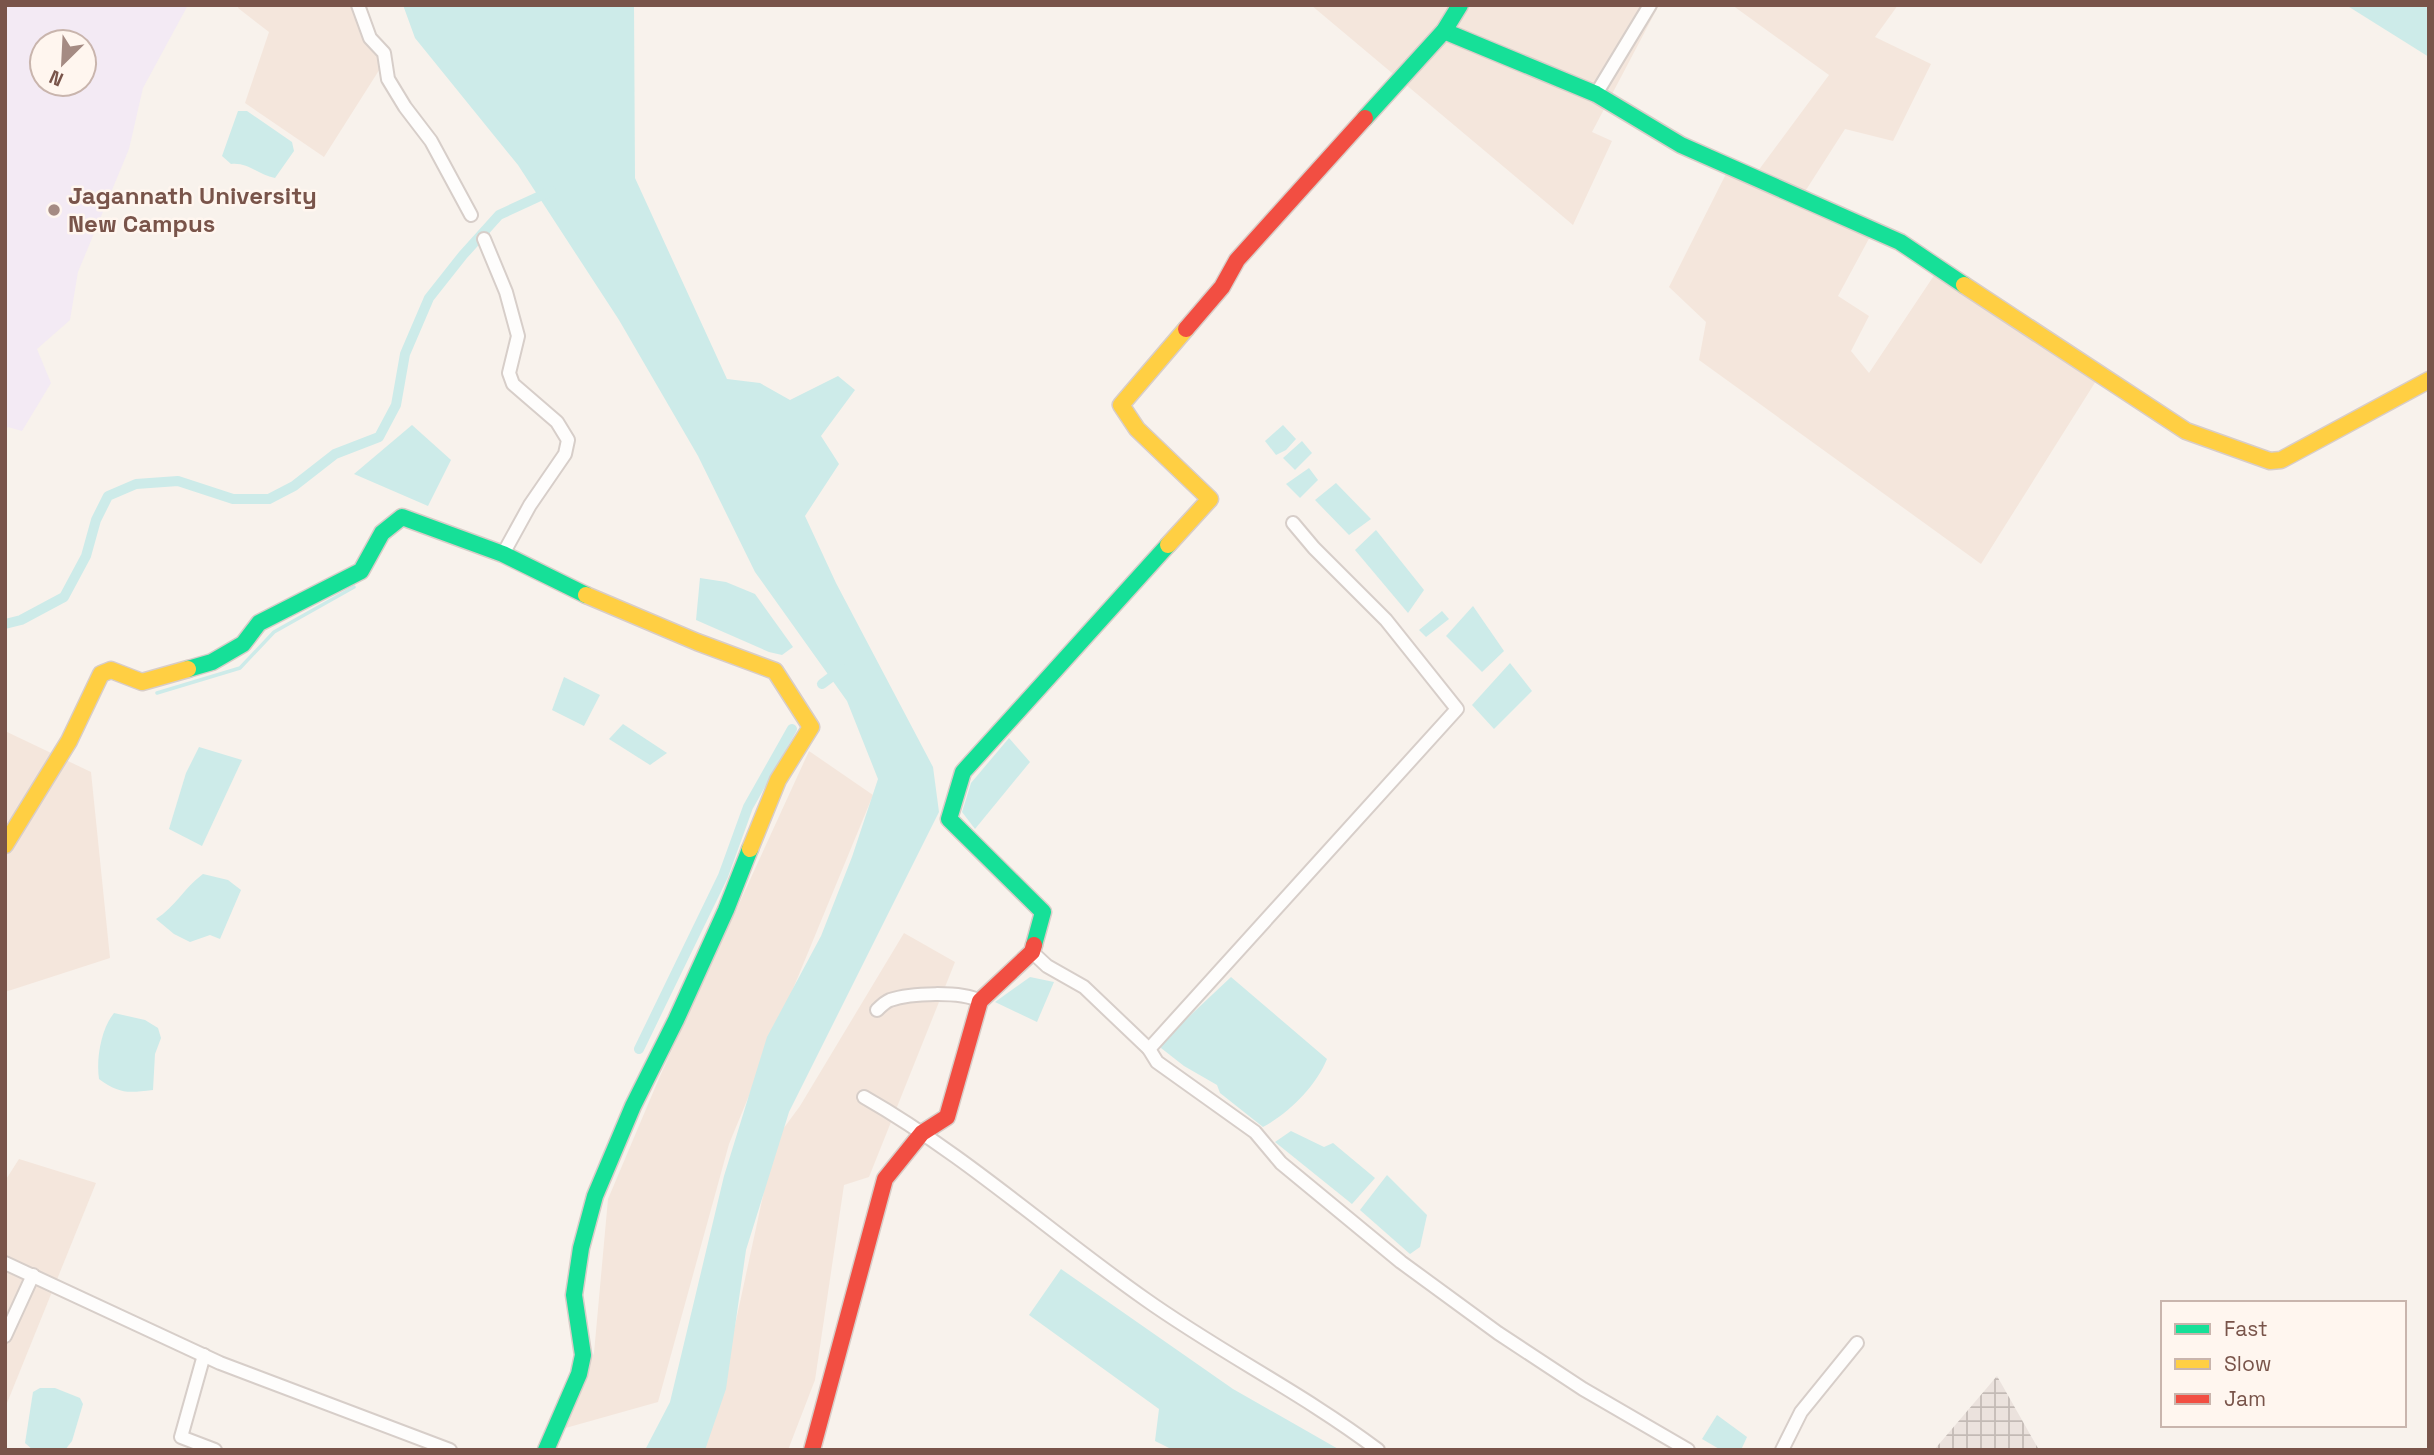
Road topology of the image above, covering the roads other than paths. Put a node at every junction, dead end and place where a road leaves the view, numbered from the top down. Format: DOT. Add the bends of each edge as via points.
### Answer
graph roads {
  1 [pos="358,5"];
  2 [pos="1460,5"];
  3 [pos="1650,5"];
  4 [pos="1444,32"];
  5 [pos="1596,94"];
  6 [pos="471,215"];
  7 [pos="484,239"];
  8 [pos="2429,380"];
  9 [pos="1293,523"];
  10 [pos="503,554"];
  11 [pos="5,845"];
  12 [pos="1032,952"];
  13 [pos="979,1001"];
  14 [pos="877,1010"];
  15 [pos="1149,1049"];
  16 [pos="864,1097"];
  17 [pos="922,1133"];
  18 [pos="5,1263"];
  19 [pos="33,1275"];
  20 [pos="5,1336"];
  21 [pos="1857,1343"];
  22 [pos="204,1355"];
  23 [pos="215,1450"];
  24 [pos="450,1450"];
  25 [pos="546,1450"];
  26 [pos="812,1450"];
  27 [pos="1378,1450"];
  28 [pos="1688,1450"];
  29 [pos="1782,1450"];
  1 -- 6 [label="street" via="370,38 384,52 388,79 431,141"];
  2 -- 4 [label="street"];
  3 -- 5 [label="street"];
  4 -- 5 [label="street"];
  4 -- 12 [label="street" via="1237,260 1222,287 1121,405 1137,429 1210,499 963,772 948,819 1043,912"];
  5 -- 8 [label="street" via="1681,145 1900,242 2186,430 2257,458 2281,460"];
  7 -- 10 [label="street" via="519,336 509,373 513,384 556,422 568,440 565,454"];
  9 -- 15 [label="street" via="1386,620 1457,709"];
  10 -- 11 [label="street" via="402,517 382,533 361,571 259,623 243,644 212,662 142,682 111,670 101,674 69,741"];
  10 -- 25 [label="street" via="563,585 775,671 811,727 778,780 726,910 595,1196 574,1295 583,1355"];
  12 -- 13 [label="street"];
  12 -- 15 [label="street" via="1084,986"];
  13 -- 14 [label="street" via="920,995 887,1001"];
  13 -- 17 [label="street" via="947,1117"];
  15 -- 28 [label="street" via="1157,1062 1255,1132 1281,1163 1412,1270 1583,1389"];
  16 -- 17 [label="street"];
  17 -- 26 [label="street" via="885,1179"];
  17 -- 27 [label="street" via="1166,1314"];
  18 -- 19 [label="street"];
  19 -- 20 [label="street"];
  19 -- 22 [label="street"];
  21 -- 29 [label="street" via="1801,1412"];
  22 -- 23 [label="street" via="181,1437"];
  22 -- 24 [label="street"];
}
